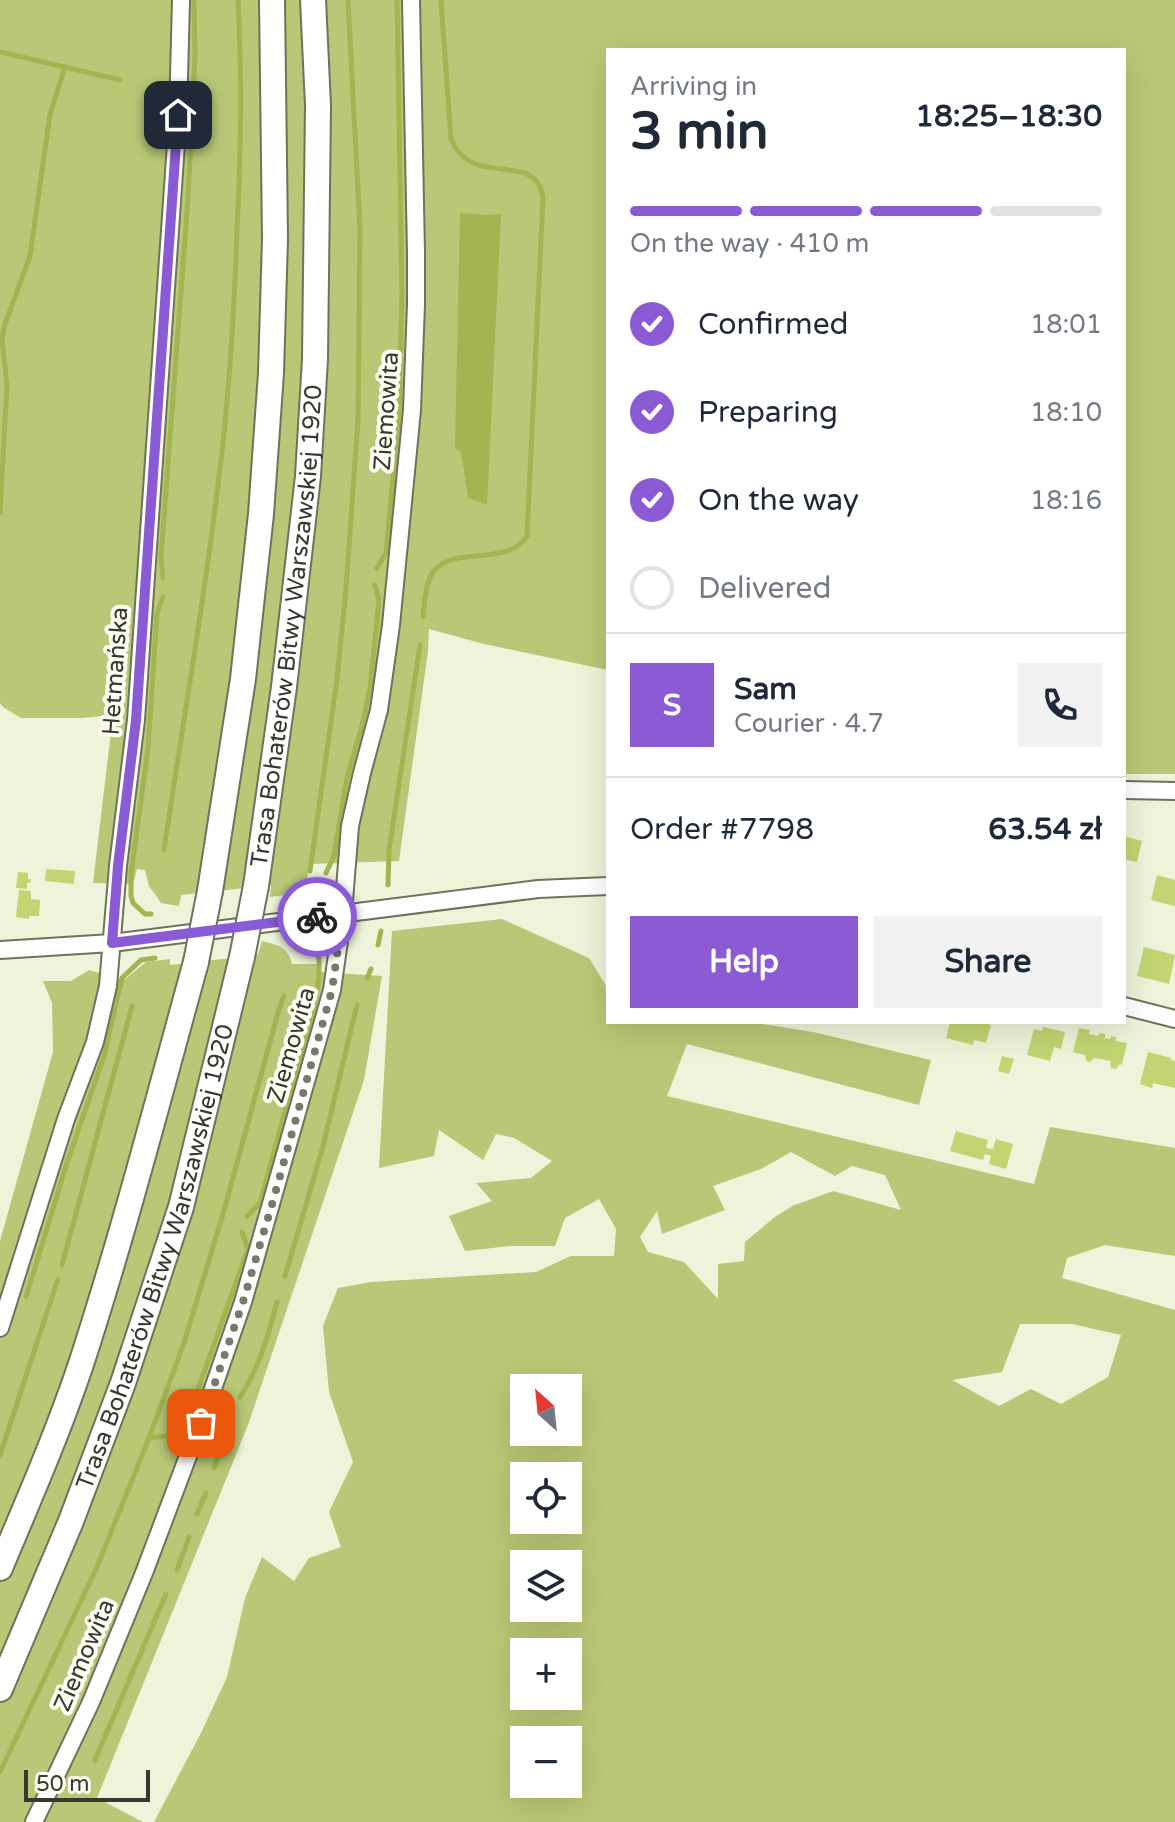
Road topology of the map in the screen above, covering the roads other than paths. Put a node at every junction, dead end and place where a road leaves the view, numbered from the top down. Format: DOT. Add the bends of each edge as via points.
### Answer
graph roads {
  1 [pos="181,0"];
  2 [pos="272,0"];
  3 [pos="313,0"];
  4 [pos="411,0"];
  5 [pos="1126,790"];
  6 [pos="1175,791"];
  7 [pos="606,886"];
  8 [pos="343,913"];
  9 [pos="112,943"];
  10 [pos="0,950"];
  11 [pos="1126,1007"];
  12 [pos="1175,1019"];
  13 [pos="0,1328"];
  14 [pos="0,1568"];
  15 [pos="0,1689"];
  16 [pos="34,1822"];
  1 -- 9 [label="street, Hetmańska" via="136,720"];
  2 -- 14 [label="highway, Trasa Bohaterów Bitwy Warszawskiej 1920, bridge" via="275,239 270,389 243,679 210,891 143,1156 80,1366"];
  3 -- 15 [label="highway, Trasa Bohaterów Bitwy Warszawskiej 1920, bridge" via="318,105 308,476 256,886 172,1236 71,1521"];
  4 -- 8 [label="street, Ziemowita" via="416,253 412,410 391,625 381,696 350,826"];
  5 -- 6 [label="street"];
  7 -- 8 [label="street" via="538,889"];
  8 -- 9 [label="street"];
  8 -- 16 [label="street, Ziemowita" via="332,990 243,1302 144,1573"];
  9 -- 10 [label="street"];
  9 -- 13 [label="street, Hetmańska" via="95,1042"];
  11 -- 12 [label="street"];
}
